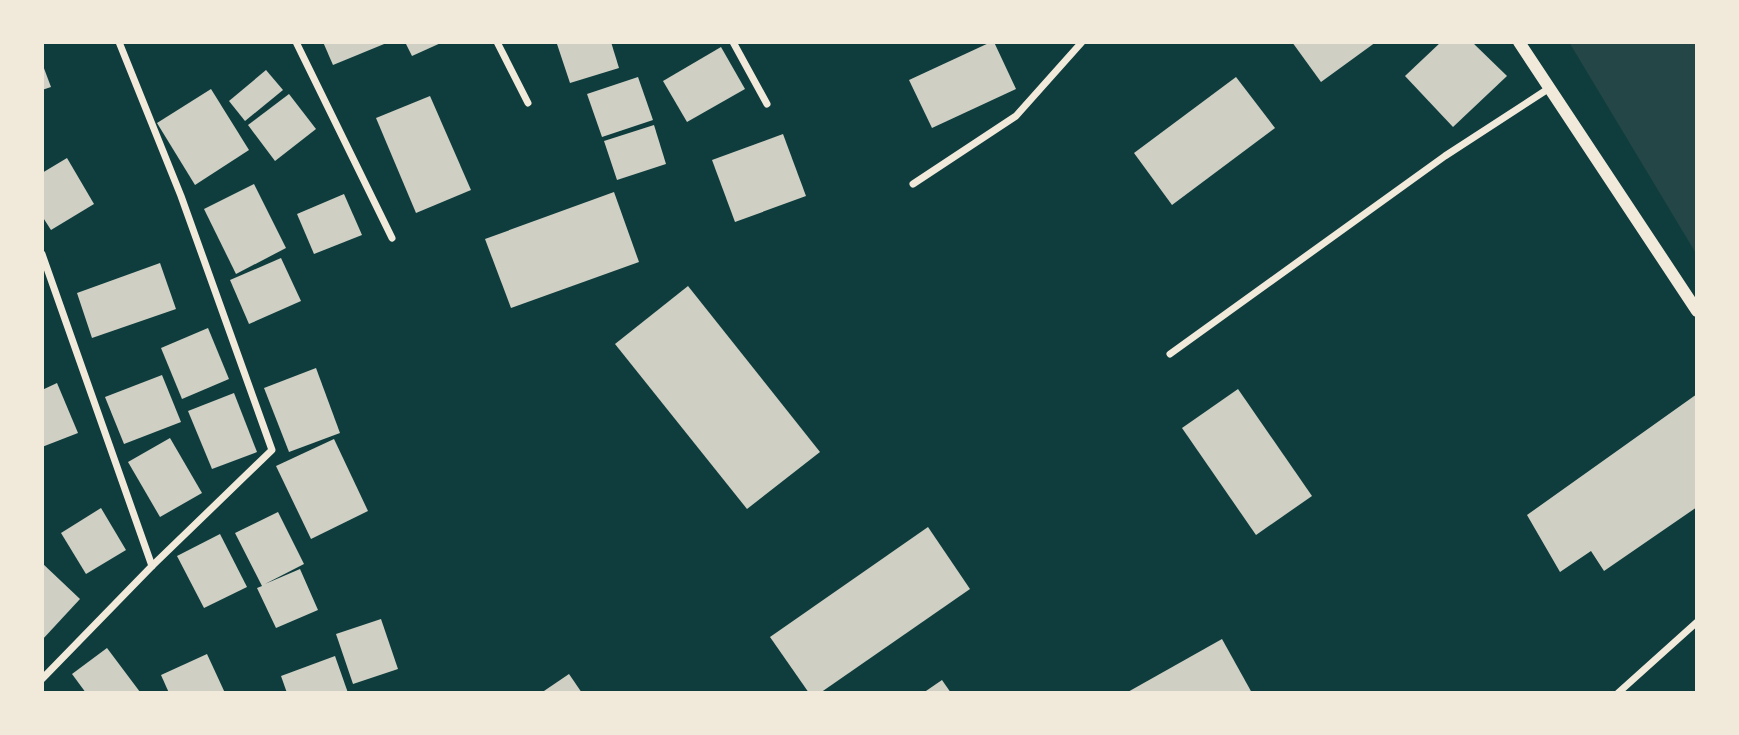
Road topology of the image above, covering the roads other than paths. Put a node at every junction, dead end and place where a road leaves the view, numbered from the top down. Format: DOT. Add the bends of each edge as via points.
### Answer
graph roads {
  1 [pos="119,42"];
  2 [pos="296,42"];
  3 [pos="497,42"];
  4 [pos="733,42"];
  5 [pos="1083,42"];
  6 [pos="1519,42"];
  7 [pos="1548,89"];
  8 [pos="528,103"];
  9 [pos="768,104"];
  10 [pos="913,184"];
  11 [pos="392,238"];
  12 [pos="42,254"];
  13 [pos="1697,311"];
  14 [pos="1170,354"];
  15 [pos="152,566"];
  16 [pos="1697,622"];
  17 [pos="42,679"];
  18 [pos="1618,693"];
  1 -- 15 [label="street" via="181,196 272,450"];
  2 -- 11 [label="street"];
  3 -- 8 [label="street"];
  4 -- 9 [label="street"];
  5 -- 10 [label="street" via="1016,116"];
  6 -- 7 [label="street"];
  7 -- 13 [label="street"];
  7 -- 14 [label="street" via="1445,156"];
  12 -- 15 [label="street"];
  15 -- 17 [label="street"];
  16 -- 18 [label="street"];
}
